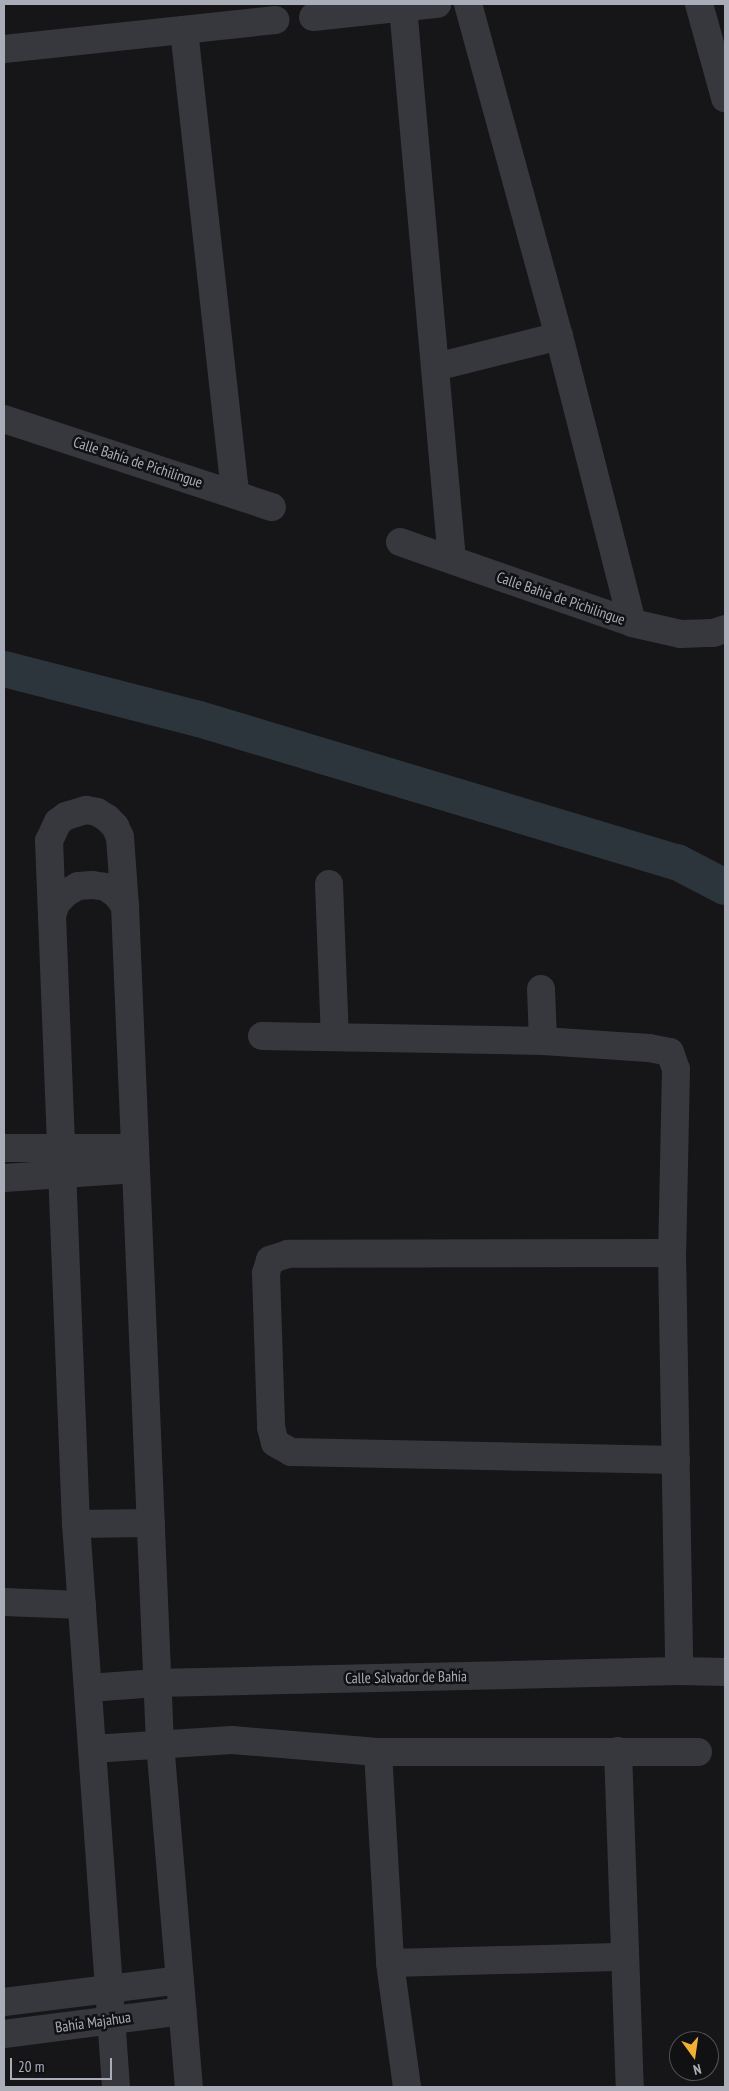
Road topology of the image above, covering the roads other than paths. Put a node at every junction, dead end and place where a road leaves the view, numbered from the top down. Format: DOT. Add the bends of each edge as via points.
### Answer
graph roads {
  1 [pos="437,4"];
  2 [pos="468,4"];
  3 [pos="699,4"];
  4 [pos="404,7"];
  5 [pos="313,18"];
  6 [pos="275,20"];
  7 [pos="184,30"];
  8 [pos="4,49"];
  9 [pos="725,98"];
  10 [pos="558,336"];
  11 [pos="436,366"];
  12 [pos="4,419"];
  13 [pos="235,493"];
  14 [pos="272,507"];
  15 [pos="400,542"];
  16 [pos="452,560"];
  17 [pos="632,623"];
  18 [pos="725,629"];
  19 [pos="329,884"];
  20 [pos="125,906"];
  21 [pos="52,916"];
  22 [pos="541,989"];
  23 [pos="262,1036"];
  24 [pos="334,1037"];
  25 [pos="543,1041"];
  26 [pos="4,1148"];
  27 [pos="135,1158"];
  28 [pos="62,1160"];
  29 [pos="4,1178"];
  30 [pos="672,1253"];
  31 [pos="676,1460"];
  32 [pos="151,1523"];
  33 [pos="76,1524"];
  34 [pos="4,1602"];
  35 [pos="82,1605"];
  36 [pos="679,1671"];
  37 [pos="725,1672"];
  38 [pos="158,1683"];
  39 [pos="88,1688"];
  40 [pos="160,1743"];
  41 [pos="92,1749"];
  42 [pos="618,1751"];
  43 [pos="378,1752"];
  44 [pos="698,1752"];
  45 [pos="625,1957"];
  46 [pos="390,1963"];
  47 [pos="180,1980"];
  48 [pos="108,1989"];
  49 [pos="4,2002"];
  50 [pos="183,2011"];
  51 [pos="110,2019"];
  52 [pos="4,2034"];
  53 [pos="116,2087"];
  54 [pos="190,2087"];
  55 [pos="407,2087"];
  56 [pos="630,2087"];
  1 -- 4 [label="street"];
  2 -- 10 [label="street"];
  3 -- 9 [label="street"];
  4 -- 5 [label="street"];
  4 -- 11 [label="street"];
  6 -- 7 [label="street"];
  7 -- 8 [label="street"];
  7 -- 13 [label="street"];
  10 -- 11 [label="street"];
  10 -- 17 [label="street"];
  11 -- 16 [label="street"];
  12 -- 13 [label="street, Calle Bahía de Pichilingue"];
  13 -- 14 [label="street, Calle Bahía de Pichilingue"];
  15 -- 16 [label="street, Calle Bahía de Pichilingue"];
  16 -- 17 [label="street, Calle Bahía de Pichilingue"];
  17 -- 18 [label="street, Calle Bahía de Pichilingue" via="681,634 713,633"];
  19 -- 24 [label="street"];
  20 -- 21 [label="street" via="117,895 92,884 78,886 66,893 56,903"];
  20 -- 21 [label="street" via="120,837 115,826 97,812 75,812 58,822 49,841"];
  20 -- 27 [label="street"];
  21 -- 28 [label="street"];
  22 -- 25 [label="street"];
  23 -- 24 [label="street"];
  24 -- 25 [label="street"];
  25 -- 30 [label="street" via="670,1052 676,1069"];
  26 -- 28 [label="street"];
  27 -- 28 [label="street"];
  27 -- 32 [label="street"];
  28 -- 29 [label="street"];
  28 -- 33 [label="street"];
  30 -- 31 [label="street"];
  30 -- 31 [label="street" via="288,1254 270,1260 266,1273 271,1427 275,1444 291,1452"];
  31 -- 36 [label="street"];
  32 -- 33 [label="street"];
  32 -- 38 [label="street"];
  33 -- 35 [label="street"];
  34 -- 35 [label="street"];
  35 -- 39 [label="street"];
  36 -- 37 [label="street, Calle Salvador de Bahía"];
  36 -- 38 [label="street, Calle Salvador de Bahía"];
  38 -- 39 [label="street, Calle Salvador de Bahía"];
  38 -- 40 [label="street"];
  39 -- 41 [label="street"];
  40 -- 41 [label="street"];
  40 -- 43 [label="street" via="232,1740"];
  40 -- 47 [label="street"];
  41 -- 48 [label="street"];
  42 -- 43 [label="street"];
  42 -- 44 [label="street"];
  42 -- 45 [label="street"];
  43 -- 46 [label="street"];
  45 -- 46 [label="street"];
  45 -- 56 [label="street"];
  46 -- 55 [label="street"];
  47 -- 48 [label="street, Bahía Majahua"];
  47 -- 50 [label="street"];
  48 -- 49 [label="street, Bahía Majahua"];
  48 -- 51 [label="street"];
  50 -- 51 [label="street, Bahía Majahua"];
  50 -- 54 [label="street"];
  51 -- 52 [label="street, Bahía Majahua"];
  51 -- 53 [label="street"];
}
